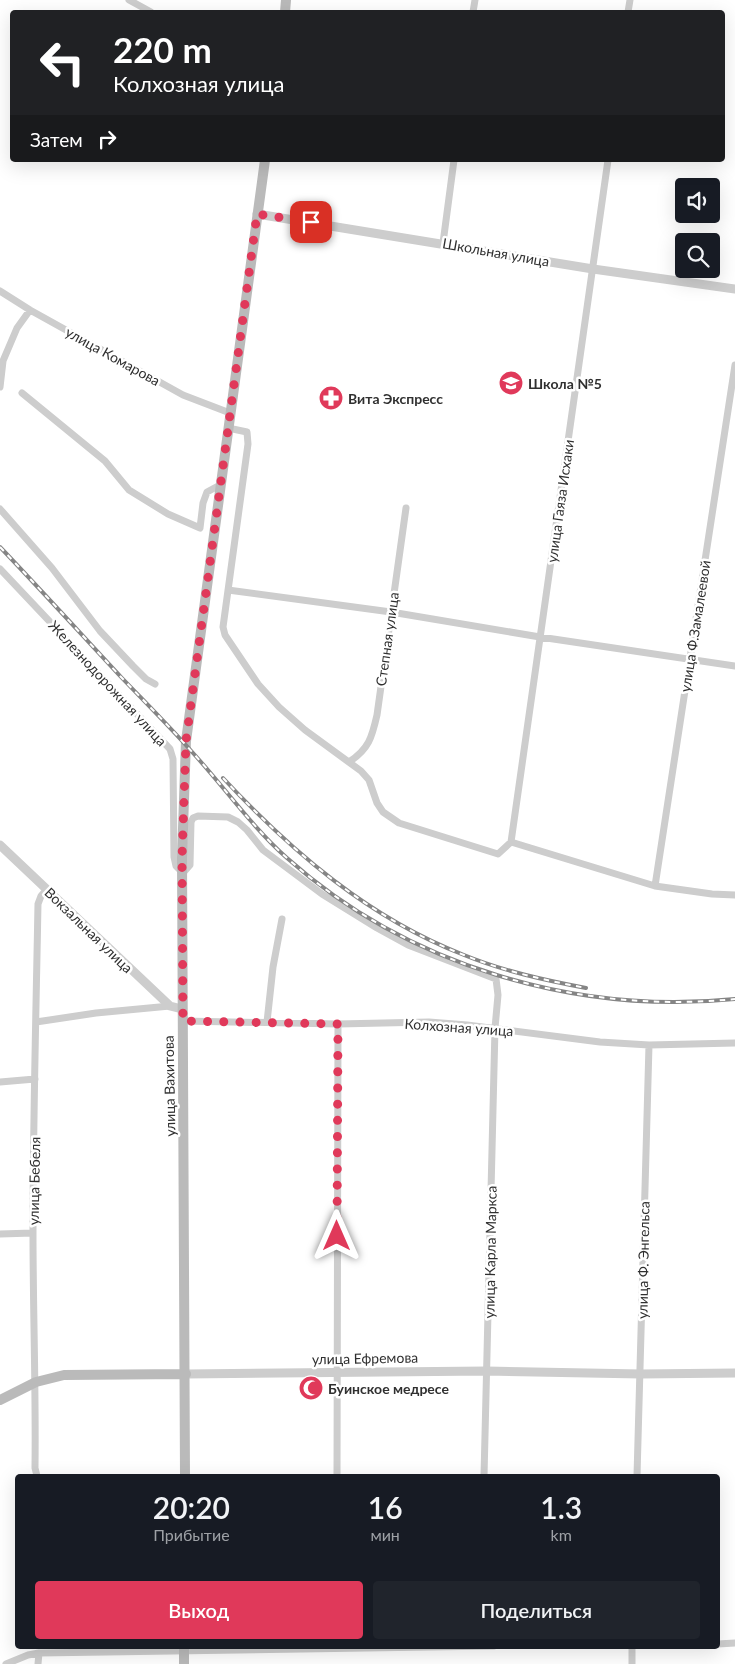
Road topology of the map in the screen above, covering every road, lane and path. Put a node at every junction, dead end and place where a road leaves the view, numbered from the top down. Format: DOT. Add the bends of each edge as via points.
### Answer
graph roads {
  1 [pos="129,0"];
  2 [pos="147,10"];
  3 [pos="265,162"];
  4 [pos="454,162"];
  5 [pos="608,162"];
  6 [pos="257,214"];
  7 [pos="443,244"];
  8 [pos="594,269"];
  9 [pos="735,289"];
  10 [pos="0,291"];
  11 [pos="30,310"];
  12 [pos="735,365"];
  13 [pos="0,387"];
  14 [pos="22,393"];
  15 [pos="230,413"];
  16 [pos="228,428"];
  17 [pos="220,485"];
  18 [pos="406,508"];
  19 [pos="0,509"];
  20 [pos="0,569"];
  21 [pos="228,590"];
  22 [pos="391,612"];
  23 [pos="540,637"];
  24 [pos="691,659"];
  25 [pos="735,666"];
  26 [pos="155,684"];
  27 [pos="349,762"];
  28 [pos="511,842"];
  29 [pos="0,845"];
  30 [pos="183,873"];
  31 [pos="655,886"];
  32 [pos="47,889"];
  33 [pos="735,895"];
  34 [pos="282,919"];
  35 [pos="170,1006"];
  36 [pos="182,1009"];
  37 [pos="183,1021"];
  38 [pos="36,1022"];
  39 [pos="267,1022"];
  40 [pos="338,1024"];
  41 [pos="495,1028"];
  42 [pos="735,1043"];
  43 [pos="649,1045"];
  44 [pos="35,1079"];
  45 [pos="0,1082"];
  46 [pos="33,1233"];
  47 [pos="0,1234"];
  48 [pos="487,1370"];
  49 [pos="337,1372"];
  50 [pos="735,1372"];
  51 [pos="186,1374"];
  52 [pos="641,1374"];
  53 [pos="36,1382"];
  54 [pos="0,1400"];
  55 [pos="36,1474"];
  56 [pos="185,1474"];
  57 [pos="337,1474"];
  58 [pos="484,1474"];
  59 [pos="638,1474"];
  60 [pos="735,1643"];
  61 [pos="720,1644"];
  62 [pos="79,1649"];
  63 [pos="184,1649"];
  64 [pos="632,1649"];
  65 [pos="39,1653"];
  66 [pos="6,1664"];
  67 [pos="38,1664"];
  68 [pos="184,1664"];
  69 [pos="632,1664"];
  1 -- 2 [label="street"];
  3 -- 6 [label="main road, улица Вахитова"];
  4 -- 7 [label="street"];
  5 -- 8 [label="street, улица Гаяза Исхаки"];
  6 -- 7 [label="street, Школьная улица"];
  6 -- 15 [label="main road, улица Вахитова"];
  7 -- 8 [label="street, Школьная улица"];
  8 -- 9 [label="street, Школьная улица"];
  8 -- 23 [label="street, улица Гаяза Исхаки"];
  10 -- 11 [label="street, улица Комарова"];
  11 -- 13 [label="street" via="17,328 4,362"];
  11 -- 15 [label="street, улица Комарова" via="184,395"];
  12 -- 24 [label="street, улица Ф.Замалеевой"];
  14 -- 17 [label="street" via="105,461 129,490 188,524 200,528 207,492"];
  15 -- 16 [label="main road, улица Вахитова"];
  16 -- 17 [label="main road, улица Вахитова"];
  16 -- 21 [label="street" via="247,432 248,444"];
  17 -- 30 [label="main road, улица Вахитова" via="186,741"];
  18 -- 22 [label="street, Степная улица"];
  19 -- 26 [label="street" via="52,568 100,631 146,679"];
  20 -- 30 [label="street, Железнодорожная улица" via="170,749 173,759 174,857 176,866"];
  21 -- 22 [label="street"];
  21 -- 27 [label="street" via="223,627 225,635 258,684 305,730"];
  22 -- 23 [label="street"];
  22 -- 27 [label="street, Степная улица" via="373,732 361,754"];
  23 -- 24 [label="street"];
  23 -- 28 [label="street, улица Гаяза Исхаки"];
  24 -- 25 [label="street"];
  24 -- 31 [label="street, улица Ф.Замалеевой"];
  27 -- 28 [label="street" via="369,780 383,812 399,822 498,854"];
  28 -- 31 [label="street"];
  29 -- 32 [label="street, Вокзальная улица"];
  30 -- 36 [label="main road, улица Вахитова"];
  30 -- 41 [label="street, улица Карла Маркса" via="190,865 193,818 228,817 247,830 263,850 322,894 377,928 408,945 496,979"];
  31 -- 33 [label="street"];
  32 -- 35 [label="street, Вокзальная улица"];
  32 -- 38 [label="street, улица Бебеля" via="38,904"];
  34 -- 39 [label="street"];
  35 -- 36 [label="street, Вокзальная улица"];
  35 -- 38 [label="street"];
  36 -- 37 [label="main road, улица Вахитова"];
  37 -- 39 [label="street, Колхозная улица"];
  37 -- 51 [label="main road, улица Вахитова"];
  38 -- 44 [label="street, улица Бебеля"];
  39 -- 40 [label="street, Колхозная улица"];
  40 -- 41 [label="street, Колхозная улица" via="429,1022"];
  40 -- 49 [label="street"];
  41 -- 43 [label="street, Колхозная улица"];
  41 -- 48 [label="street, улица Карла Маркса"];
  42 -- 43 [label="street, Колхозная улица"];
  43 -- 52 [label="street, улица Ф. Энгельса"];
  44 -- 45 [label="street"];
  44 -- 46 [label="street, улица Бебеля"];
  46 -- 47 [label="street"];
  46 -- 53 [label="street, улица Бебеля"];
  48 -- 49 [label="street, улица Ефремова"];
  48 -- 52 [label="street, улица Ефремова"];
  48 -- 58 [label="street, улица Карла Маркса"];
  49 -- 51 [label="street, улица Ефремова"];
  49 -- 57 [label="street"];
  50 -- 52 [label="street, улица Ефремова"];
  51 -- 53 [label="main road, улица Ефремова" via="64,1375"];
  51 -- 56 [label="main road, улица Вахитова"];
  52 -- 59 [label="street, улица Ф. Энгельса"];
  53 -- 54 [label="main road, улица Ефремова"];
  53 -- 55 [label="street, улица Бебеля"];
  60 -- 61 [label="street"];
  62 -- 65 [label="street"];
  63 -- 68 [label="main road"];
  64 -- 69 [label="street"];
  65 -- 66 [label="street"];
  65 -- 67 [label="street"];
}
